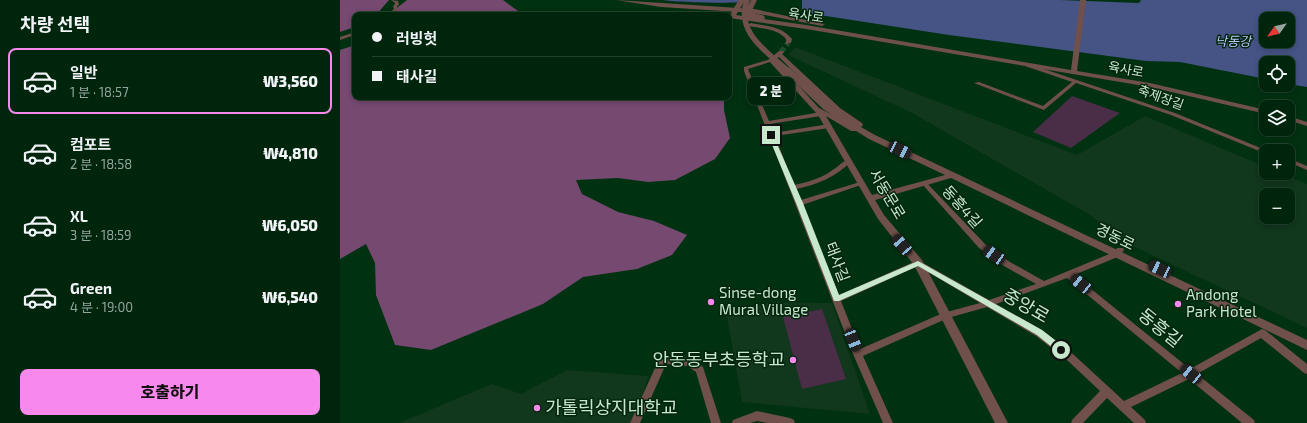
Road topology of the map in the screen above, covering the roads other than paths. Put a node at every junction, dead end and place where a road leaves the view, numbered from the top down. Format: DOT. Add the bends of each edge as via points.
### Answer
graph roads {
  1 [pos="393,0"];
  2 [pos="619,0"];
  3 [pos="742,0"];
  4 [pos="747,0"];
  5 [pos="754,0"];
  6 [pos="1083,0"];
  7 [pos="655,4"];
  8 [pos="392,12"];
  9 [pos="705,12"];
  10 [pos="732,15"];
  11 [pos="762,18"];
  12 [pos="834,27"];
  13 [pos="352,34"];
  14 [pos="340,39"];
  15 [pos="788,43"];
  16 [pos="770,60"];
  17 [pos="1022,64"];
  18 [pos="1074,68"];
  19 [pos="1076,81"];
  20 [pos="977,84"];
  21 [pos="796,87"];
  22 [pos="757,99"];
  23 [pos="1259,106"];
  24 [pos="815,107"];
  25 [pos="1259,110"];
  26 [pos="821,114"];
  27 [pos="1295,116"];
  28 [pos="1295,120"];
  29 [pos="1307,120"];
  30 [pos="766,124"];
  31 [pos="1307,124"];
  32 [pos="829,126"];
  33 [pos="771,135"];
  34 [pos="874,136"];
  35 [pos="1259,149"];
  36 [pos="848,161"];
  37 [pos="1295,163"];
  38 [pos="1307,168"];
  39 [pos="956,175"];
  40 [pos="862,183"];
  41 [pos="924,183"];
  42 [pos="793,186"];
  43 [pos="871,198"];
  44 [pos="800,203"];
  45 [pos="1119,252"];
  46 [pos="918,263"];
  47 [pos="1068,274"];
  48 [pos="1044,284"];
  49 [pos="837,299"];
  50 [pos="987,304"];
  51 [pos="946,315"];
  52 [pos="1264,325"];
  53 [pos="1307,338"];
  54 [pos="1307,345"];
  55 [pos="858,354"];
  56 [pos="1307,370"];
  57 [pos="1191,374"];
  58 [pos="1107,391"];
  59 [pos="1123,406"];
  60 [pos="635,423"];
  61 [pos="716,423"];
  62 [pos="737,423"];
  63 [pos="790,423"];
  64 [pos="888,423"];
  65 [pos="1002,423"];
  66 [pos="1076,423"];
  67 [pos="1141,423"];
  68 [pos="1250,423"];
  1 -- 8 [label="street" via="397,5"];
  2 -- 7 [label="street"];
  3 -- 10 [label="street, bridge"];
  4 -- 34 [label="street, 경동로, bridge" via="742,15 746,30 752,37 825,106"];
  5 -- 11 [label="street, bridge" via="747,14"];
  6 -- 18 [label="street"];
  7 -- 9 [label="street"];
  7 -- 12 [label="street" via="770,13"];
  10 -- 11 [label="street, 육사로"];
  10 -- 15 [label="street" via="739,23 780,31 786,34"];
  10 -- 17 [label="street, 육사로"];
  11 -- 12 [label="street, 육사로"];
  12 -- 18 [label="street, 육사로"];
  13 -- 14 [label="street"];
  16 -- 21 [label="street"];
  16 -- 22 [label="street, 태사길" via="746,68"];
  16 -- 34 [label="street" via="780,53 837,110"];
  17 -- 18 [label="street, 육사로"];
  17 -- 19 [label="street, 축제장길"];
  18 -- 23 [label="street, 육사로"];
  18 -- 25 [label="street, 육사로"];
  19 -- 20 [label="street" via="1044,108"];
  19 -- 35 [label="street, 축제장길" via="1173,114"];
  21 -- 22 [label="street" via="781,89"];
  21 -- 24 [label="street"];
  22 -- 30 [label="street, 태사길"];
  24 -- 26 [label="street, 서동문로"];
  24 -- 34 [label="street" via="842,124"];
  26 -- 30 [label="street"];
  26 -- 32 [label="street, 서동문로"];
  27 -- 29 [label="street"];
  28 -- 31 [label="street"];
  30 -- 33 [label="street, 태사길"];
  32 -- 33 [label="street"];
  32 -- 36 [label="street, 서동문로"];
  33 -- 42 [label="street, 태사길"];
  34 -- 39 [label="street, 경동로"];
  36 -- 40 [label="street, 서동문로"];
  36 -- 42 [label="street" via="835,173 807,185"];
  37 -- 38 [label="street"];
  39 -- 41 [label="street"];
  39 -- 45 [label="street, 경동로"];
  40 -- 43 [label="street, 서동문로"];
  40 -- 44 [label="street"];
  41 -- 43 [label="street"];
  41 -- 48 [label="street, 동흥4길" via="982,246 1007,264"];
  42 -- 44 [label="street, 태사길"];
  43 -- 46 [label="street, 서동문로" via="881,217"];
  44 -- 49 [label="street, 태사길"];
  45 -- 47 [label="street"];
  45 -- 52 [label="street, 경동로"];
  46 -- 49 [label="street"];
  46 -- 50 [label="street, 중앙로"];
  46 -- 51 [label="street, 서동문로"];
  47 -- 48 [label="street"];
  47 -- 57 [label="street, 동흥길"];
  48 -- 50 [label="street"];
  49 -- 55 [label="street, 태사길"];
  50 -- 51 [label="street"];
  50 -- 58 [label="street, 중앙로" via="1039,333"];
  51 -- 55 [label="street"];
  51 -- 65 [label="street, 서동문로"];
  52 -- 53 [label="street, 경동로"];
  52 -- 54 [label="street, 경동로"];
  52 -- 56 [label="street"];
  52 -- 57 [label="street"];
  55 -- 64 [label="street, 태사길"];
  57 -- 59 [label="street"];
  57 -- 68 [label="street, 동흥길"];
  58 -- 59 [label="street, 중앙로"];
  58 -- 66 [label="street"];
  59 -- 67 [label="street, 중앙로"];
  60 -- 61 [label="street" via="663,360 689,362 700,370"];
  62 -- 63 [label="street" via="757,416"];
}
